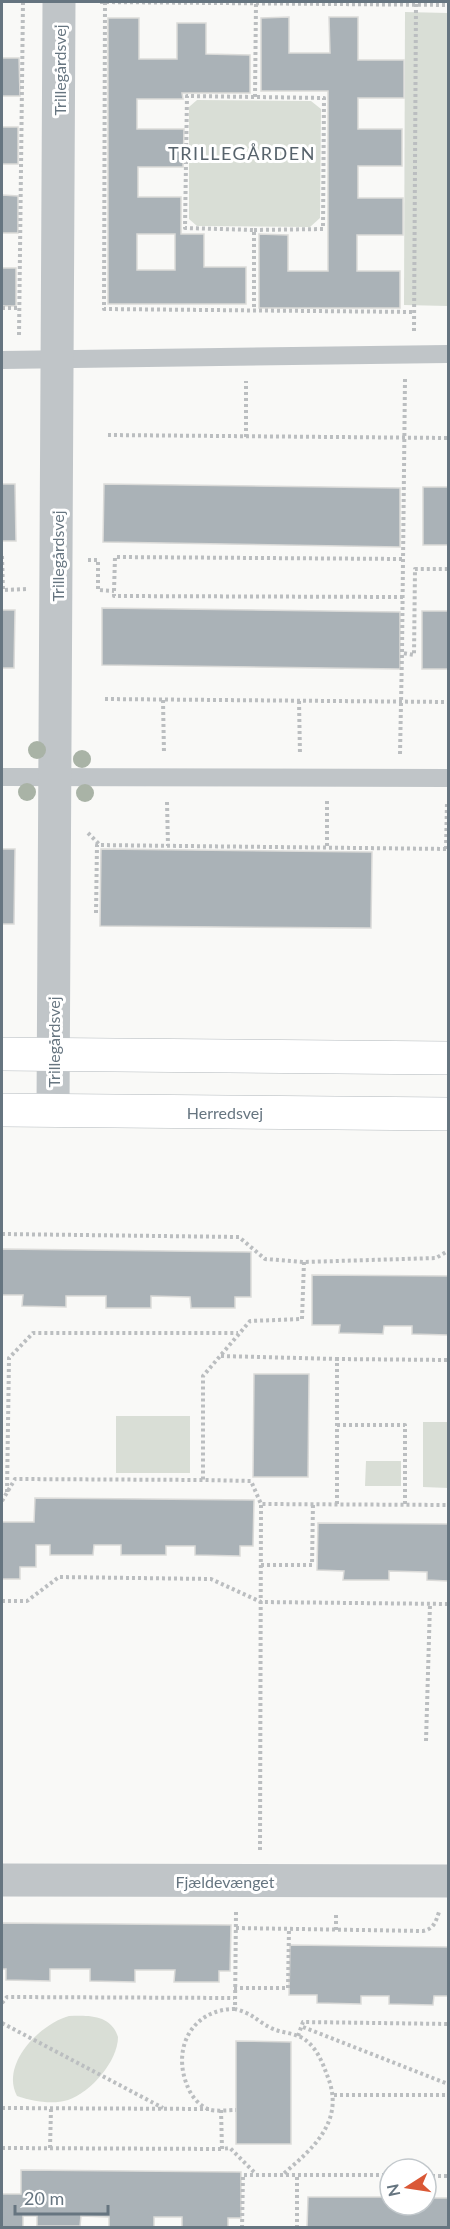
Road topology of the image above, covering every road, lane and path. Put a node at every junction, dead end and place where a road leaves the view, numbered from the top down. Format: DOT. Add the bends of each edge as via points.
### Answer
graph roads {
  1 [pos="23,2"];
  2 [pos="58,2"];
  3 [pos="100,2"];
  4 [pos="105,2"];
  5 [pos="256,2"];
  6 [pos="416,3"];
  7 [pos="448,5"];
  8 [pos="255,97"];
  9 [pos="254,230"];
  10 [pos="2,308"];
  11 [pos="19,308"];
  12 [pos="254,310"];
  13 [pos="415,312"];
  14 [pos="410,354"];
  15 [pos="448,354"];
  16 [pos="10,360"];
  17 [pos="58,360"];
  18 [pos="246,402"];
  19 [pos="108,435"];
  20 [pos="246,437"];
  21 [pos="405,438"];
  22 [pos="448,438"];
  23 [pos="403,559"];
  24 [pos="448,569"];
  25 [pos="403,597"];
  26 [pos="402,653"];
  27 [pos="105,699"];
  28 [pos="163,700"];
  29 [pos="299,701"];
  30 [pos="401,701"];
  31 [pos="448,702"];
  32 [pos="2,777"];
  33 [pos="55,777"];
  34 [pos="165,777"];
  35 [pos="300,777"];
  36 [pos="400,777"];
  37 [pos="327,778"];
  38 [pos="448,778"];
  39 [pos="168,846"];
  40 [pos="327,848"];
  41 [pos="447,849"];
  42 [pos="96,913"];
  43 [pos="2,1054"];
  44 [pos="53,1055"];
  45 [pos="448,1058"];
  46 [pos="2,1110"];
  47 [pos="52,1110"];
  48 [pos="448,1114"];
  49 [pos="2,1234"];
  50 [pos="448,1251"];
  51 [pos="304,1262"];
  52 [pos="239,1333"];
  53 [pos="220,1356"];
  54 [pos="2,1358"];
  55 [pos="9,1358"];
  56 [pos="337,1359"];
  57 [pos="448,1360"];
  58 [pos="337,1425"];
  59 [pos="203,1480"];
  60 [pos="7,1492"];
  61 [pos="2,1500"];
  62 [pos="261,1503"];
  63 [pos="313,1504"];
  64 [pos="337,1504"];
  65 [pos="405,1505"];
  66 [pos="448,1505"];
  67 [pos="261,1565"];
  68 [pos="2,1601"];
  69 [pos="261,1602"];
  70 [pos="430,1604"];
  71 [pos="448,1604"];
  72 [pos="426,1741"];
  73 [pos="2,1880"];
  74 [pos="260,1881"];
  75 [pos="445,1892"];
  76 [pos="289,1929"];
  77 [pos="234,1988"];
  78 [pos="234,1998"];
  79 [pos="2,2003"];
  80 [pos="235,2009"];
  81 [pos="2,2023"];
  82 [pos="448,2024"];
  83 [pos="303,2027"];
  84 [pos="298,2036"];
  85 [pos="448,2084"];
  86 [pos="334,2095"];
  87 [pos="448,2095"];
  88 [pos="2,2108"];
  89 [pos="51,2109"];
  90 [pos="166,2109"];
  91 [pos="209,2109"];
  92 [pos="221,2109"];
  93 [pos="236,2110"];
  94 [pos="2,2148"];
  95 [pos="50,2148"];
  96 [pos="222,2149"];
  97 [pos="256,2175"];
  98 [pos="282,2175"];
  99 [pos="297,2175"];
  100 [pos="378,2175"];
  101 [pos="242,2228"];
  102 [pos="297,2228"];
  1 -- 11 [label="path"];
  2 -- 17 [label="street, Trillegårdsvej"];
  3 -- 4 [label="path"];
  4 -- 5 [label="path"];
  4 -- 12 [label="path" via="104,309"];
  5 -- 6 [label="path"];
  5 -- 8 [label="path"];
  6 -- 7 [label="path"];
  6 -- 13 [label="path"];
  8 -- 9 [label="path" via="324,98 323,229"];
  8 -- 9 [label="path" via="187,96 185,217 185,228"];
  9 -- 12 [label="path"];
  10 -- 11 [label="path"];
  11 -- 16 [label="path"];
  12 -- 13 [label="path"];
  13 -- 14 [label="path"];
  14 -- 15 [label="lane"];
  14 -- 17 [label="lane"];
  14 -- 21 [label="path"];
  16 -- 17 [label="lane"];
  17 -- 33 [label="street, Trillegårdsvej"];
  18 -- 20 [label="path"];
  19 -- 20 [label="path"];
  20 -- 21 [label="path"];
  21 -- 22 [label="path"];
  21 -- 23 [label="path"];
  23 -- 25 [label="path"];
  23 -- 25 [label="path" via="115,557 114,596"];
  24 -- 26 [label="path" via="415,569 414,655"];
  25 -- 26 [label="path"];
  26 -- 30 [label="path"];
  27 -- 28 [label="path"];
  28 -- 29 [label="path"];
  28 -- 34 [label="path"];
  29 -- 30 [label="path"];
  29 -- 35 [label="path"];
  30 -- 31 [label="path"];
  30 -- 36 [label="path"];
  32 -- 33 [label="lane"];
  33 -- 34 [label="lane"];
  33 -- 44 [label="street, Trillegårdsvej"];
  34 -- 35 [label="lane"];
  34 -- 39 [label="path"];
  35 -- 37 [label="lane"];
  36 -- 37 [label="lane"];
  36 -- 38 [label="lane"];
  37 -- 40 [label="path"];
  38 -- 41 [label="path"];
  39 -- 40 [label="path"];
  39 -- 42 [label="path" via="97,845"];
  40 -- 41 [label="path"];
  43 -- 44 [label="street"];
  44 -- 45 [label="street"];
  44 -- 47 [label="street, Trillegårdsvej"];
  46 -- 47 [label="street, Herredsvej"];
  47 -- 48 [label="street, Herredsvej"];
  49 -- 51 [label="path" via="238,1238 265,1259"];
  50 -- 51 [label="path" via="436,1258"];
  51 -- 52 [label="path" via="302,1319 250,1321"];
  52 -- 53 [label="path"];
  52 -- 55 [label="path" via="33,1333"];
  53 -- 56 [label="path"];
  53 -- 59 [label="path" via="202,1377"];
  54 -- 55 [label="path"];
  55 -- 60 [label="path"];
  56 -- 57 [label="path"];
  56 -- 58 [label="path"];
  58 -- 64 [label="path"];
  58 -- 65 [label="path" via="405,1425"];
  59 -- 60 [label="path" via="15,1479"];
  59 -- 62 [label="path" via="251,1481"];
  60 -- 61 [label="path"];
  62 -- 63 [label="path"];
  62 -- 67 [label="path"];
  63 -- 64 [label="path"];
  63 -- 67 [label="path" via="312,1565"];
  64 -- 65 [label="path"];
  65 -- 66 [label="path"];
  67 -- 69 [label="path"];
  68 -- 69 [label="path" via="27,1601 59,1577 211,1579"];
  69 -- 70 [label="path"];
  69 -- 74 [label="path"];
  70 -- 71 [label="path"];
  70 -- 72 [label="path"];
  73 -- 74 [label="street, Fjældevænget"];
  74 -- 75 [label="street, Fjældevænget"];
  75 -- 76 [label="path" via="436,1923 429,1930"];
  76 -- 77 [label="path" via="288,1988"];
  76 -- 77 [label="path" via="236,1928"];
  77 -- 78 [label="path"];
  78 -- 79 [label="path" via="7,1997"];
  78 -- 80 [label="path"];
  80 -- 84 [label="path" via="252,2013 272,2028"];
  80 -- 91 [label="path" via="224,2009 200,2020 181,2053 180,2064 191,2094"];
  81 -- 90 [label="path"];
  82 -- 83 [label="path" via="303,2022"];
  83 -- 84 [label="path"];
  83 -- 85 [label="path"];
  84 -- 86 [label="path" via="318,2054"];
  86 -- 87 [label="path"];
  86 -- 98 [label="path" via="330,2117 312,2150"];
  88 -- 89 [label="path"];
  89 -- 90 [label="path"];
  89 -- 95 [label="path"];
  90 -- 91 [label="path"];
  91 -- 92 [label="path"];
  92 -- 93 [label="path"];
  92 -- 96 [label="path"];
  94 -- 95 [label="path"];
  95 -- 96 [label="path"];
  96 -- 97 [label="path" via="230,2148"];
  97 -- 98 [label="path"];
  97 -- 101 [label="path" via="243,2175"];
  98 -- 99 [label="path"];
  99 -- 100 [label="path"];
  99 -- 102 [label="path"];
}
